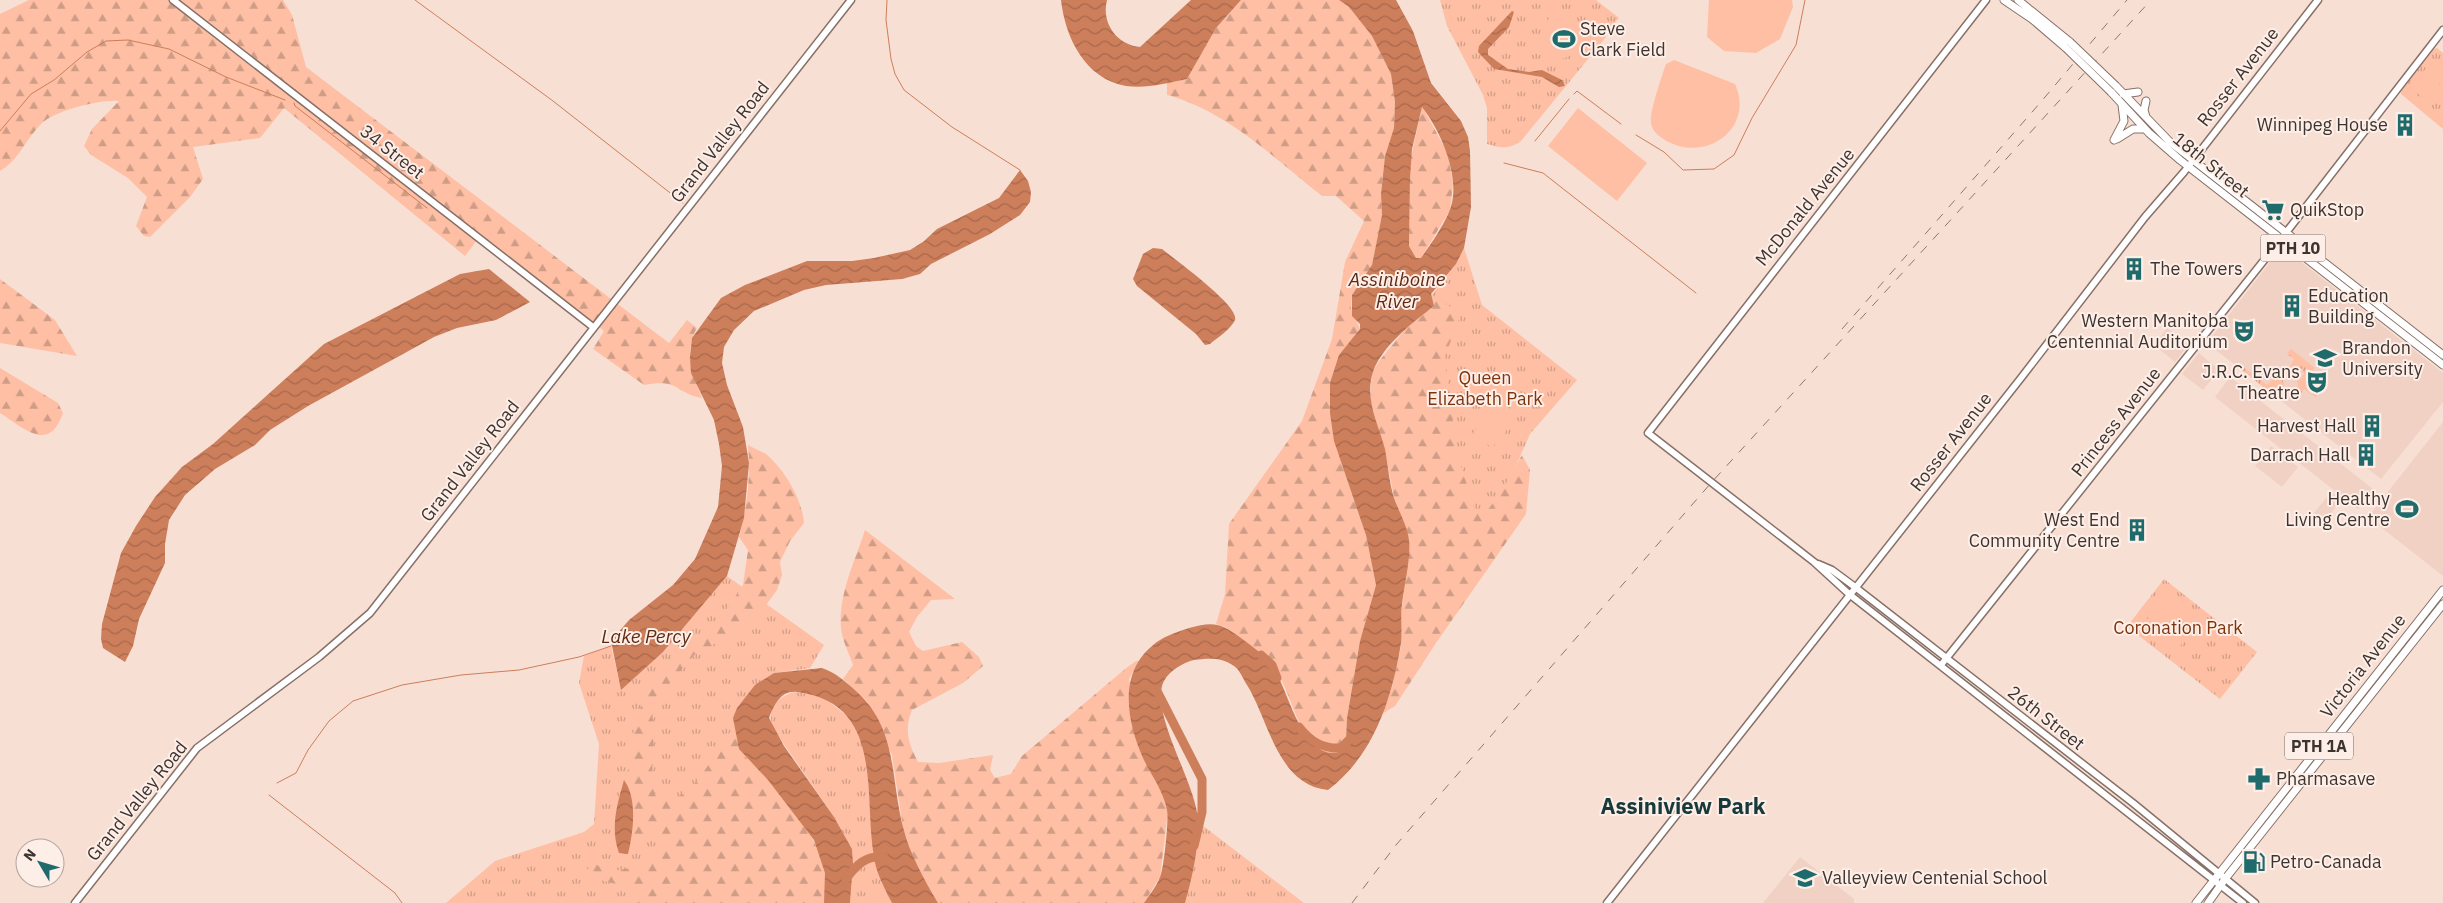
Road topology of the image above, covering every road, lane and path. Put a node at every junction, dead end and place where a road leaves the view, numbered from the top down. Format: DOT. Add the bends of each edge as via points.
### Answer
graph roads {
  1 [pos="173,0"];
  2 [pos="851,0"];
  3 [pos="1986,0"];
  4 [pos="2004,0"];
  5 [pos="2018,0"];
  6 [pos="2318,0"];
  7 [pos="2443,30"];
  8 [pos="2068,45"];
  9 [pos="2113,89"];
  10 [pos="2138,92"];
  11 [pos="2123,94"];
  12 [pos="2146,101"];
  13 [pos="2122,105"];
  14 [pos="2147,120"];
  15 [pos="2145,129"];
  16 [pos="2190,163"];
  17 [pos="2286,232"];
  18 [pos="2281,239"];
  19 [pos="593,327"];
  20 [pos="2443,355"];
  21 [pos="2443,365"];
  22 [pos="1648,433"];
  23 [pos="1814,562"];
  24 [pos="1855,587"];
  25 [pos="2443,590"];
  26 [pos="1849,594"];
  27 [pos="2443,604"];
  28 [pos="1946,658"];
  29 [pos="1940,666"];
  30 [pos="2219,879"];
  31 [pos="2251,902"];
  32 [pos="76,903"];
  33 [pos="1607,903"];
  34 [pos="2196,903"];
  35 [pos="2208,903"];
  36 [pos="2243,903"];
  1 -- 19 [label="street, 34 Street"];
  2 -- 19 [label="street, Grand Valley Road"];
  3 -- 22 [label="street, McDonald Avenue"];
  4 -- 8 [label="main road, PTH 10"];
  5 -- 8 [label="main road, PTH 10"];
  6 -- 16 [label="street, Rosser Avenue"];
  7 -- 17 [label="street, Princess Avenue"];
  8 -- 9 [label="main road, 18th Street / PTH 10, bridge"];
  9 -- 11 [label="main road, 18th Street / PTH 10"];
  9 -- 13 [label="main road, 18th Street / PTH 10"];
  10 -- 11 [label="main road"];
  11 -- 14 [label="main road, 18th Street / PTH 10"];
  12 -- 14 [label="main road"];
  13 -- 15 [label="main road, 18th Street / PTH 10"];
  13 -- 15 [label="main road" via="2124,121 2114,140 2133,128"];
  14 -- 16 [label="main road, 18th Street / PTH 10"];
  15 -- 16 [label="main road, 18th Street / PTH 10"];
  16 -- 17 [label="main road, 18th Street / PTH 10"];
  16 -- 18 [label="main road, 18th Street / PTH 10"];
  16 -- 24 [label="street, Rosser Avenue"];
  17 -- 18 [label="street, Princess Avenue"];
  17 -- 20 [label="main road, 18th Street / PTH 10"];
  18 -- 21 [label="main road, 18th Street / PTH 10"];
  18 -- 28 [label="street, Princess Avenue"];
  19 -- 32 [label="street, Grand Valley Road" via="370,613 337,643 198,748"];
  22 -- 23 [label="street, 26th Street"];
  23 -- 24 [label="street, 26th Street" via="1832,570"];
  23 -- 26 [label="street, 26th Street"];
  24 -- 26 [label="street, Rosser Avenue"];
  24 -- 28 [label="street, 26th Street"];
  25 -- 30 [label="main road, Victoria Avenue / PTH 1A"];
  26 -- 29 [label="street, 26th Street"];
  26 -- 33 [label="street, Rosser Avenue"];
  27 -- 30 [label="main road, Victoria Avenue / PTH 1A"];
  28 -- 29 [label="street, Princess Avenue"];
  28 -- 30 [label="street, 26th Street" via="2132,803"];
  29 -- 30 [label="street, 26th Street"];
  30 -- 31 [label="street, 26th Street"];
  30 -- 34 [label="main road, Victoria Avenue / PTH 1A"];
  30 -- 35 [label="main road, Victoria Avenue / PTH 1A"];
  30 -- 36 [label="street, 26th Street"];
}
